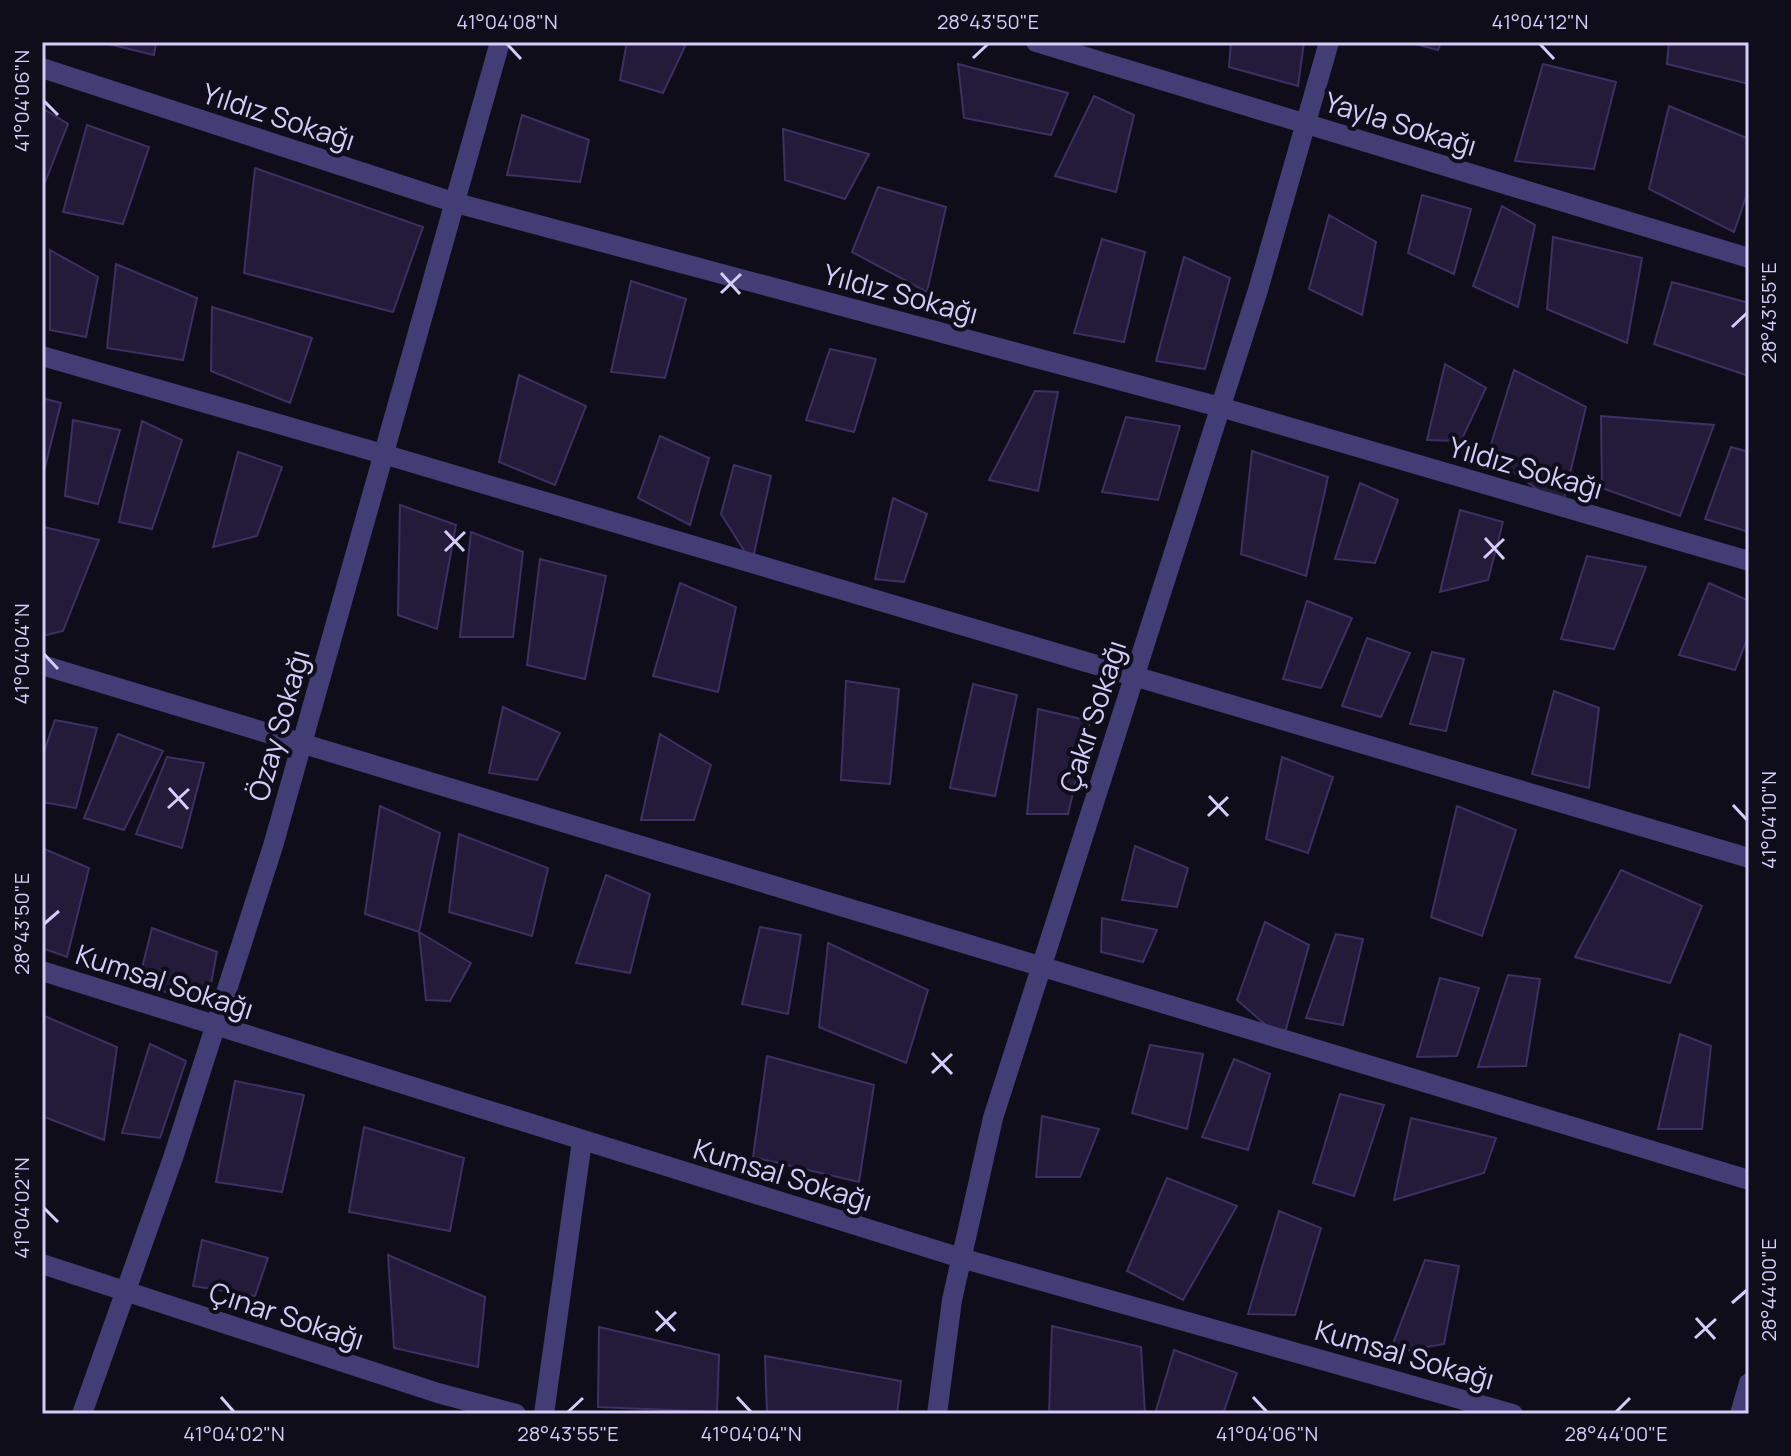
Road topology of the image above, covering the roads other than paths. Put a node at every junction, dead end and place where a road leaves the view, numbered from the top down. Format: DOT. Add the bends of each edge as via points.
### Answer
graph roads {
  1 [pos="500,42"];
  2 [pos="1036,42"];
  3 [pos="1329,42"];
  4 [pos="42,68"];
  5 [pos="1306,124"];
  6 [pos="456,203"];
  7 [pos="1749,258"];
  8 [pos="42,356"];
  9 [pos="1220,407"];
  10 [pos="383,454"];
  11 [pos="1749,561"];
  12 [pos="42,665"];
  13 [pos="1134,676"];
  14 [pos="302,742"];
  15 [pos="1749,858"];
  16 [pos="1041,967"];
  17 [pos="42,971"];
  18 [pos="215,1027"];
  19 [pos="582,1141"];
  20 [pos="1749,1180"];
  21 [pos="961,1258"];
  22 [pos="42,1264"];
  23 [pos="125,1292"];
  24 [pos="1749,1383"];
  25 [pos="82,1414"];
  26 [pos="516,1414"];
  27 [pos="544,1414"];
  28 [pos="937,1414"];
  29 [pos="1513,1414"];
  30 [pos="1740,1414"];
  1 -- 6 [label="street, Özay Sokağı"];
  2 -- 5 [label="street, Yayla Sokağı"];
  3 -- 5 [label="street, Çakır Sokağı"];
  4 -- 6 [label="street, Yıldız Sokağı"];
  5 -- 7 [label="street, Yayla Sokağı"];
  5 -- 9 [label="street, Çakır Sokağı"];
  6 -- 9 [label="street, Yıldız Sokağı"];
  6 -- 10 [label="street, Özay Sokağı"];
  8 -- 10 [label="street"];
  9 -- 11 [label="street, Yıldız Sokağı"];
  9 -- 13 [label="street, Çakır Sokağı"];
  10 -- 13 [label="street"];
  10 -- 14 [label="street, Özay Sokağı"];
  12 -- 14 [label="street"];
  13 -- 15 [label="street"];
  13 -- 16 [label="street, Çakır Sokağı"];
  14 -- 16 [label="street"];
  14 -- 18 [label="street, Özay Sokağı"];
  16 -- 20 [label="street"];
  16 -- 21 [label="street, Çakır Sokağı" via="993,1118"];
  17 -- 18 [label="street, Kumsal Sokağı"];
  18 -- 19 [label="street, Kumsal Sokağı"];
  18 -- 23 [label="street, Özay Sokağı"];
  19 -- 21 [label="street, Kumsal Sokağı"];
  19 -- 27 [label="street"];
  21 -- 28 [label="street, Çakır Sokağı"];
  21 -- 29 [label="street, Kumsal Sokağı"];
  22 -- 23 [label="street, Çınar Sokağı"];
  23 -- 25 [label="street, Özay Sokağı"];
  23 -- 26 [label="street, Çınar Sokağı"];
  24 -- 30 [label="street"];
}
